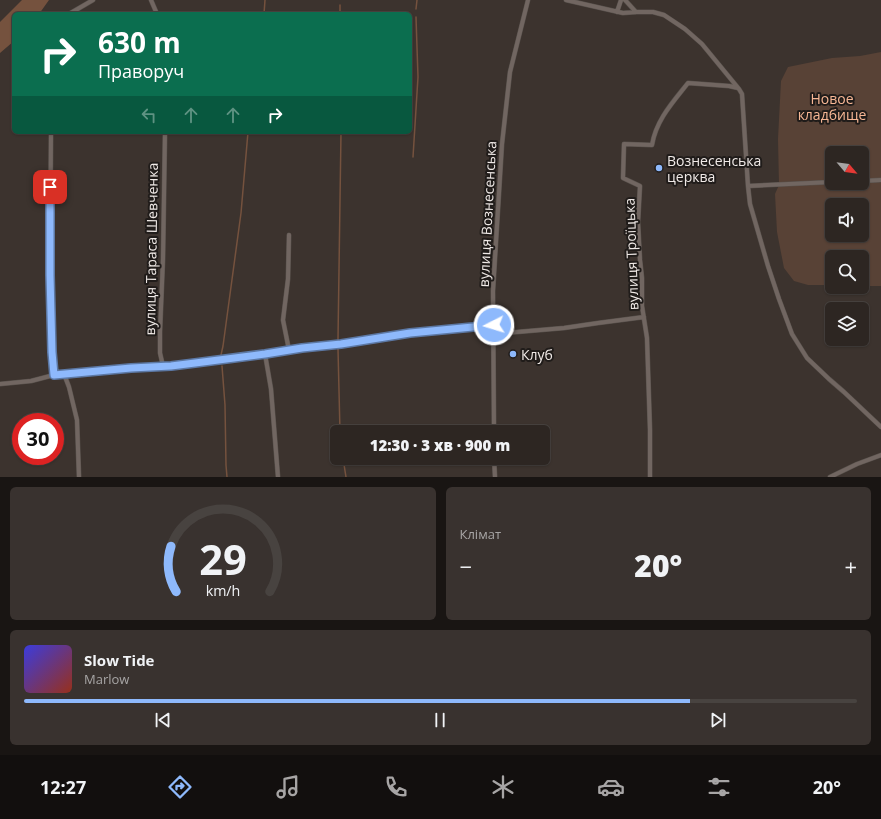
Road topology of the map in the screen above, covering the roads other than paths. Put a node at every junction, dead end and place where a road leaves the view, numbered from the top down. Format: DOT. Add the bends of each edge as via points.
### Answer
graph roads {
  1 [pos="93,0"];
  2 [pos="151,0"];
  3 [pos="528,0"];
  4 [pos="566,0"];
  5 [pos="620,0"];
  6 [pos="625,0"];
  7 [pos="72,12"];
  8 [pos="156,12"];
  9 [pos="617,12"];
  10 [pos="636,12"];
  11 [pos="739,89"];
  12 [pos="51,134"];
  13 [pos="165,134"];
  14 [pos="881,180"];
  15 [pos="869,181"];
  16 [pos="825,182"];
  17 [pos="748,186"];
  18 [pos="289,235"];
  19 [pos="644,318"];
  20 [pos="494,325"];
  21 [pos="494,334"];
  22 [pos="289,350"];
  23 [pos="265,354"];
  24 [pos="163,366"];
  25 [pos="64,374"];
  26 [pos="54,375"];
  27 [pos="0,384"];
  28 [pos="494,425"];
  29 [pos="881,427"];
  30 [pos="881,455"];
  31 [pos="494,465"];
  32 [pos="78,477"];
  33 [pos="278,477"];
  34 [pos="495,477"];
  35 [pos="650,477"];
  36 [pos="830,477"];
  1 -- 7 [label="street"];
  2 -- 8 [label="street"];
  3 -- 20 [label="street, вулиця Вознесенська" via="506,96 493,291"];
  4 -- 9 [label="street"];
  5 -- 9 [label="street"];
  6 -- 10 [label="street"];
  9 -- 10 [label="street"];
  10 -- 11 [label="street" via="660,13 685,29 702,44"];
  11 -- 17 [label="street" via="742,94"];
  11 -- 19 [label="street, вулиця Троїцька" via="688,83 661,119 652,145 624,144 623,178 640,186 638,222"];
  12 -- 26 [label="street" via="50,275"];
  13 -- 24 [label="street, вулиця Тараса Шевченка" via="160,332"];
  14 -- 15 [label="street"];
  16 -- 17 [label="street"];
  17 -- 29 [label="street" via="752,211 770,273 792,334 807,358"];
  18 -- 22 [label="street" via="288,279 283,320"];
  19 -- 21 [label="street"];
  19 -- 35 [label="street, вулиця Троїцька" via="647,338"];
  20 -- 21 [label="street, вулиця Вознесенська"];
  20 -- 22 [label="street" via="410,333"];
  21 -- 28 [label="street, вулиця Вознесенська"];
  22 -- 23 [label="street"];
  23 -- 24 [label="street"];
  23 -- 33 [label="street" via="271,389"];
  24 -- 25 [label="street"];
  25 -- 26 [label="street"];
  25 -- 32 [label="street" via="77,420"];
  26 -- 27 [label="street" via="31,381"];
  30 -- 36 [label="street"];
  31 -- 34 [label="street"];
}
